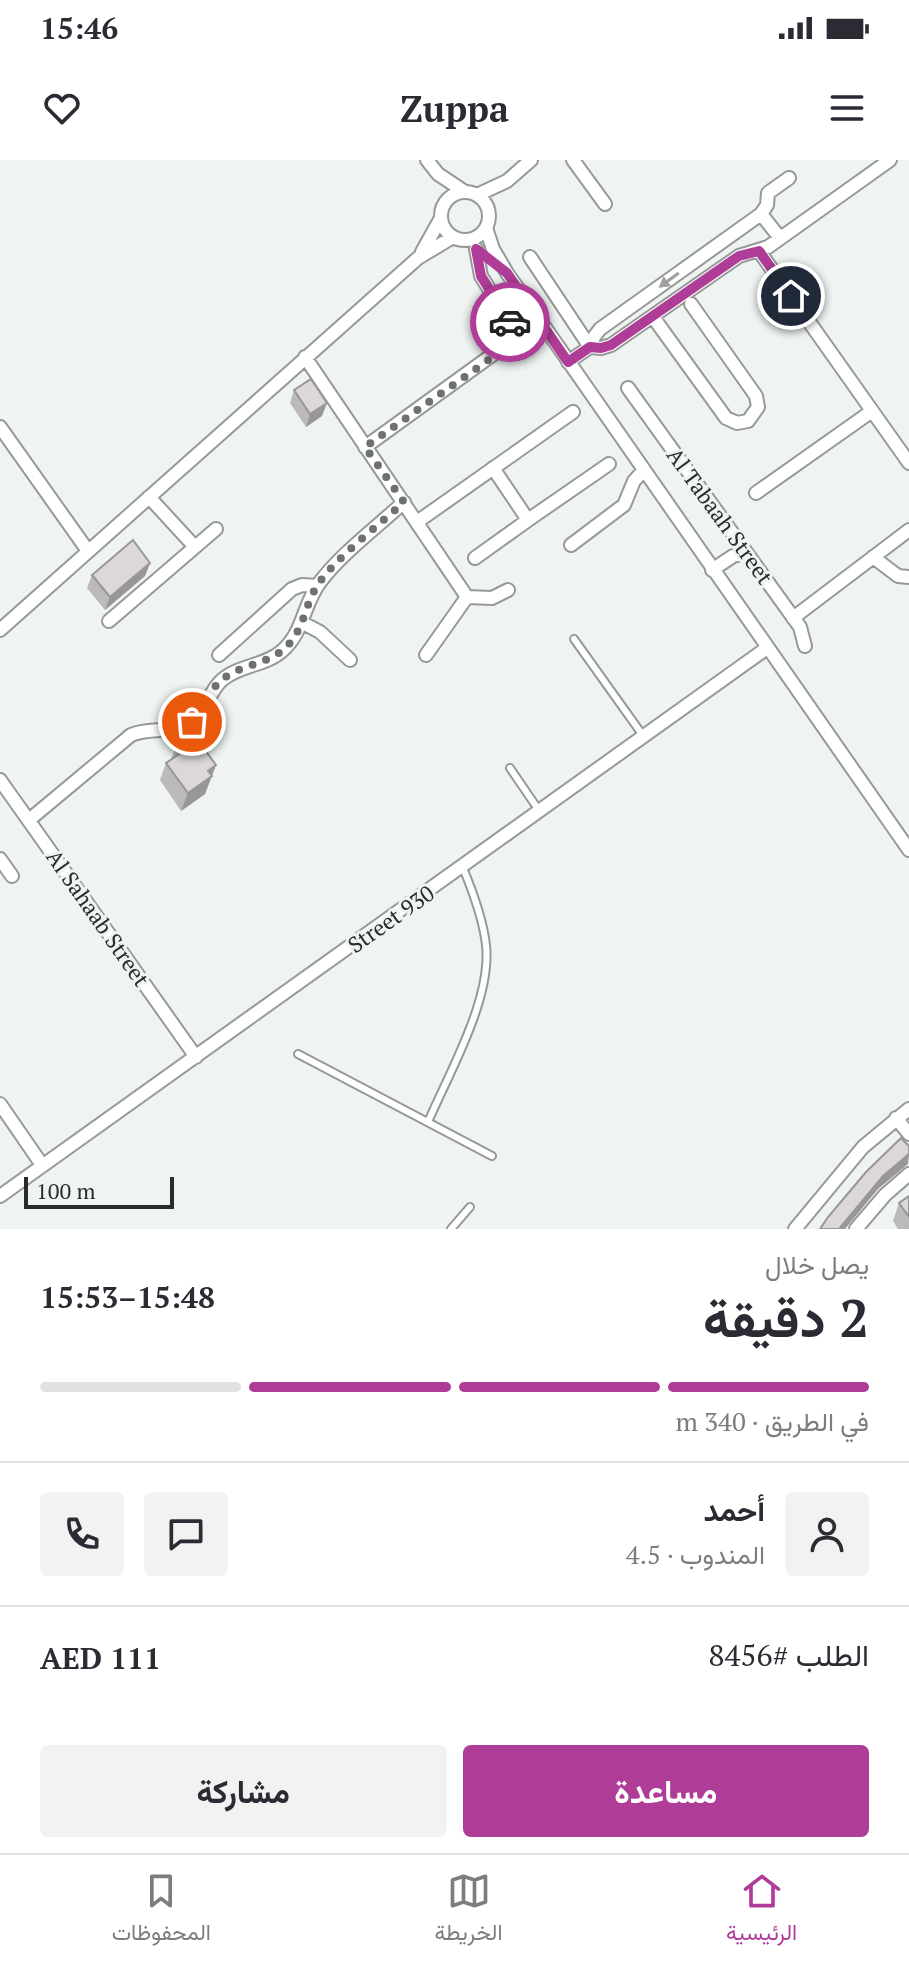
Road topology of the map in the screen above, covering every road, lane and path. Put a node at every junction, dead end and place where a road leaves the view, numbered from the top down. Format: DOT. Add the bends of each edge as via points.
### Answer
graph roads {
  1 [pos="427,160"];
  2 [pos="531,160"];
  3 [pos="573,160"];
  4 [pos="890,160"];
  5 [pos="438,174"];
  6 [pos="789,178"];
  7 [pos="507,181"];
  8 [pos="471,194"];
  9 [pos="605,204"];
  10 [pos="442,212"];
  11 [pos="489,213"];
  12 [pos="761,214"];
  13 [pos="486,228"];
  14 [pos="733,234"];
  15 [pos="780,238"];
  16 [pos="458,239"];
  17 [pos="476,249"];
  18 [pos="752,252"];
  19 [pos="530,257"];
  20 [pos="418,258"];
  21 [pos="507,273"];
  22 [pos="691,304"];
  23 [pos="653,317"];
  24 [pos="590,347"];
  25 [pos="305,357"];
  26 [pos="568,362"];
  27 [pos="628,388"];
  28 [pos="872,411"];
  29 [pos="573,412"];
  30 [pos="0,427"];
  31 [pos="365,447"];
  32 [pos="909,463"];
  33 [pos="609,464"];
  34 [pos="493,468"];
  35 [pos="643,471"];
  36 [pos="756,493"];
  37 [pos="149,497"];
  38 [pos="404,502"];
  39 [pos="528,520"];
  40 [pos="417,522"];
  41 [pos="216,529"];
  42 [pos="909,530"];
  43 [pos="571,545"];
  44 [pos="195,547"];
  45 [pos="88,551"];
  46 [pos="747,553"];
  47 [pos="873,557"];
  48 [pos="475,558"];
  49 [pos="712,570"];
  50 [pos="909,577"];
  51 [pos="317,586"];
  52 [pos="508,590"];
  53 [pos="467,597"];
  54 [pos="793,618"];
  55 [pos="109,621"];
  56 [pos="303,623"];
  57 [pos="0,630"];
  58 [pos="574,639"];
  59 [pos="805,646"];
  60 [pos="767,648"];
  61 [pos="219,655"];
  62 [pos="426,655"];
  63 [pos="350,660"];
  64 [pos="644,737"];
  65 [pos="510,768"];
  66 [pos="0,780"];
  67 [pos="540,812"];
  68 [pos="29,820"];
  69 [pos="909,850"];
  70 [pos="0,859"];
  71 [pos="463,868"];
  72 [pos="12,876"];
  73 [pos="298,1054"];
  74 [pos="196,1057"];
  75 [pos="0,1104"];
  76 [pos="909,1109"];
  77 [pos="896,1118"];
  78 [pos="428,1122"];
  79 [pos="909,1134"];
  80 [pos="492,1156"];
  81 [pos="42,1165"];
  82 [pos="909,1174"];
  83 [pos="14,1188"];
  84 [pos="0,1196"];
  85 [pos="0,1207"];
  86 [pos="470,1207"];
  87 [pos="859,1228"];
  88 [pos="451,1229"];
  89 [pos="795,1229"];
  1 -- 5 [label="street"];
  2 -- 7 [label="street"];
  3 -- 9 [label="street"];
  4 -- 15 [label="street"];
  5 -- 8 [label="street"];
  5 -- 10 [label="street"];
  6 -- 12 [label="street" via="768,193"];
  7 -- 8 [label="street"];
  7 -- 11 [label="street"];
  8 -- 10 [label="street" via="452,195"];
  8 -- 11 [label="street"];
  10 -- 16 [label="street" via="445,229"];
  10 -- 20 [label="street"];
  11 -- 13 [label="street"];
  12 -- 14 [label="street"];
  12 -- 15 [label="street"];
  13 -- 16 [label="street" via="477,237"];
  13 -- 21 [label="street"];
  14 -- 18 [label="street"];
  14 -- 24 [label="street, one-way" via="600,329"];
  15 -- 18 [label="street"];
  16 -- 17 [label="street"];
  16 -- 20 [label="street"];
  17 -- 21 [label="street"];
  17 -- 31 [label="street" via="481,276 512,326 510,342"];
  18 -- 23 [label="street"];
  18 -- 28 [label="street"];
  19 -- 24 [label="street"];
  20 -- 25 [label="street"];
  21 -- 26 [label="street"];
  22 -- 23 [label="street" via="756,396 758,407 748,421 726,418"];
  23 -- 24 [label="street" via="606,347"];
  24 -- 26 [label="street"];
  25 -- 31 [label="street"];
  25 -- 37 [label="street"];
  26 -- 35 [label="street"];
  27 -- 46 [label="street, Al Tabaah Street"];
  28 -- 32 [label="street"];
  28 -- 36 [label="street"];
  29 -- 34 [label="street"];
  30 -- 45 [label="street"];
  31 -- 38 [label="street"];
  33 -- 39 [label="street"];
  34 -- 39 [label="street"];
  34 -- 40 [label="street"];
  35 -- 43 [label="street" via="624,505"];
  35 -- 49 [label="street"];
  37 -- 44 [label="street"];
  37 -- 45 [label="street"];
  38 -- 40 [label="street"];
  38 -- 51 [label="street"];
  39 -- 48 [label="street"];
  40 -- 53 [label="street"];
  41 -- 44 [label="street"];
  42 -- 47 [label="street"];
  44 -- 55 [label="street"];
  45 -- 57 [label="street"];
  46 -- 49 [label="street"];
  46 -- 54 [label="street, Al Tabaah Street"];
  47 -- 50 [label="street" via="898,576"];
  47 -- 54 [label="street"];
  49 -- 60 [label="street"];
  51 -- 56 [label="street"];
  51 -- 61 [label="street" via="292,589"];
  52 -- 53 [label="street" via="492,598"];
  53 -- 62 [label="street"];
  54 -- 59 [label="street, Al Tabaah Street"];
  56 -- 63 [label="street"];
  56 -- 68 [label="street" via="276,656 219,682 192,722 169,731 131,735"];
  58 -- 64 [label="lane"];
  60 -- 64 [label="street, Street 930"];
  60 -- 69 [label="street"];
  64 -- 67 [label="street, Street 930"];
  65 -- 67 [label="lane"];
  66 -- 68 [label="street, Al Sahaab Street"];
  67 -- 71 [label="street, Street 930"];
  68 -- 74 [label="street, Al Sahaab Street"];
  70 -- 72 [label="street"];
  71 -- 74 [label="street, Street 930"];
  71 -- 78 [label="lane" via="486,945 485,978"];
  73 -- 78 [label="lane"];
  74 -- 81 [label="street, Street 930"];
  75 -- 81 [label="street"];
  76 -- 77 [label="street"];
  77 -- 79 [label="street"];
  77 -- 89 [label="street" via="863,1147"];
  78 -- 80 [label="lane"];
  81 -- 83 [label="street, Street 930"];
  82 -- 87 [label="street"];
  83 -- 84 [label="street, Street 930"];
  83 -- 85 [label="street, Street 930"];
  86 -- 88 [label="lane"];
}
